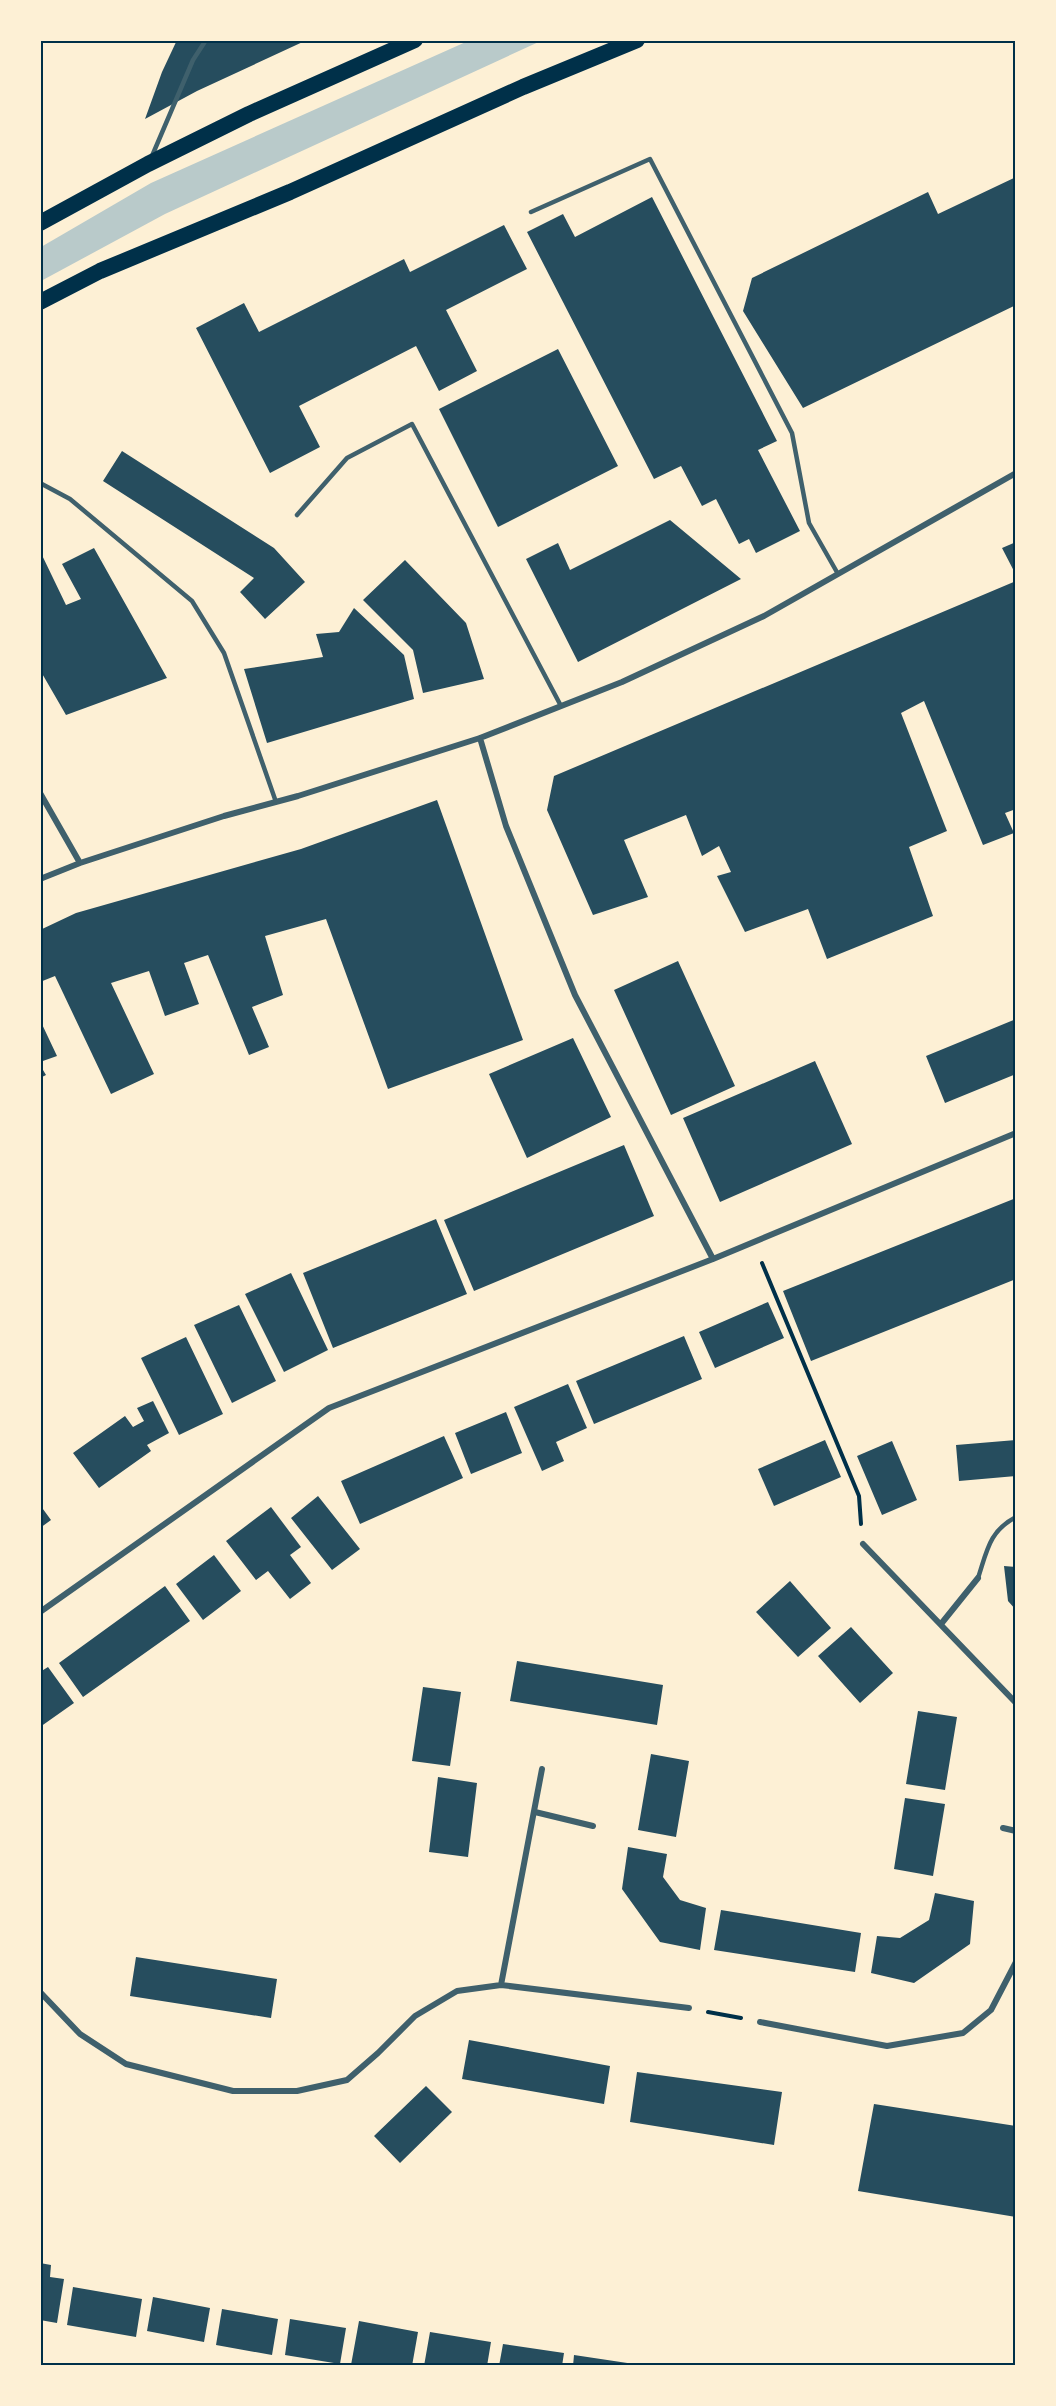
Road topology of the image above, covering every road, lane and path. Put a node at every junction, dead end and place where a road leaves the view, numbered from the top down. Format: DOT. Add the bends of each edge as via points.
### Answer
graph roads {
  1 [pos="206,40"];
  2 [pos="415,40"];
  3 [pos="637,40"];
  4 [pos="148,164"];
  5 [pos="531,212"];
  6 [pos="40,223"];
  7 [pos="40,302"];
  8 [pos="1016,473"];
  9 [pos="40,483"];
  10 [pos="297,516"];
  11 [pos="838,574"];
  12 [pos="561,706"];
  13 [pos="480,738"];
  14 [pos="40,793"];
  15 [pos="276,802"];
  16 [pos="80,863"];
  17 [pos="40,879"];
  18 [pos="1016,1133"];
  19 [pos="753,1243"];
  20 [pos="714,1259"];
  21 [pos="1016,1517"];
  22 [pos="863,1544"];
  23 [pos="978,1578"];
  24 [pos="40,1612"];
  25 [pos="940,1624"];
  26 [pos="1016,1703"];
  27 [pos="542,1769"];
  28 [pos="535,1812"];
  29 [pos="593,1826"];
  30 [pos="1003,1828"];
  31 [pos="1016,1831"];
  32 [pos="1016,1962"];
  33 [pos="501,1985"];
  34 [pos="40,1992"];
  35 [pos="689,2008"];
  36 [pos="760,2022"];
  1 -- 4 [label="lane" via="193,60"];
  2 -- 4 [label="highway"];
  3 -- 7 [label="highway" via="100,271"];
  4 -- 6 [label="highway"];
  5 -- 11 [label="lane" via="650,159 792,433 809,523"];
  8 -- 11 [label="street"];
  9 -- 15 [label="lane" via="70,499 192,601 224,653"];
  10 -- 12 [label="lane" via="347,458 412,424"];
  11 -- 12 [label="street" via="764,616"];
  12 -- 13 [label="street"];
  13 -- 15 [label="street"];
  13 -- 20 [label="street" via="506,826 575,995"];
  14 -- 16 [label="street"];
  15 -- 16 [label="street"];
  16 -- 17 [label="street"];
  18 -- 19 [label="street"];
  19 -- 20 [label="street"];
  19 -- 22 [label="path" via="859,1496"];
  20 -- 24 [label="street" via="329,1408"];
  21 -- 23 [label="lane" via="1002,1524 991,1540"];
  22 -- 25 [label="street"];
  23 -- 25 [label="street"];
  25 -- 26 [label="street"];
  27 -- 28 [label="street"];
  28 -- 29 [label="street"];
  28 -- 33 [label="street"];
  30 -- 31 [label="street"];
  32 -- 36 [label="street" via="991,2010 963,2033 887,2046"];
  33 -- 34 [label="street" via="457,1991 415,2016 347,2080 297,2091 233,2091 126,2064 80,2034"];
  33 -- 35 [label="street"];
  35 -- 36 [label="path"];
}
